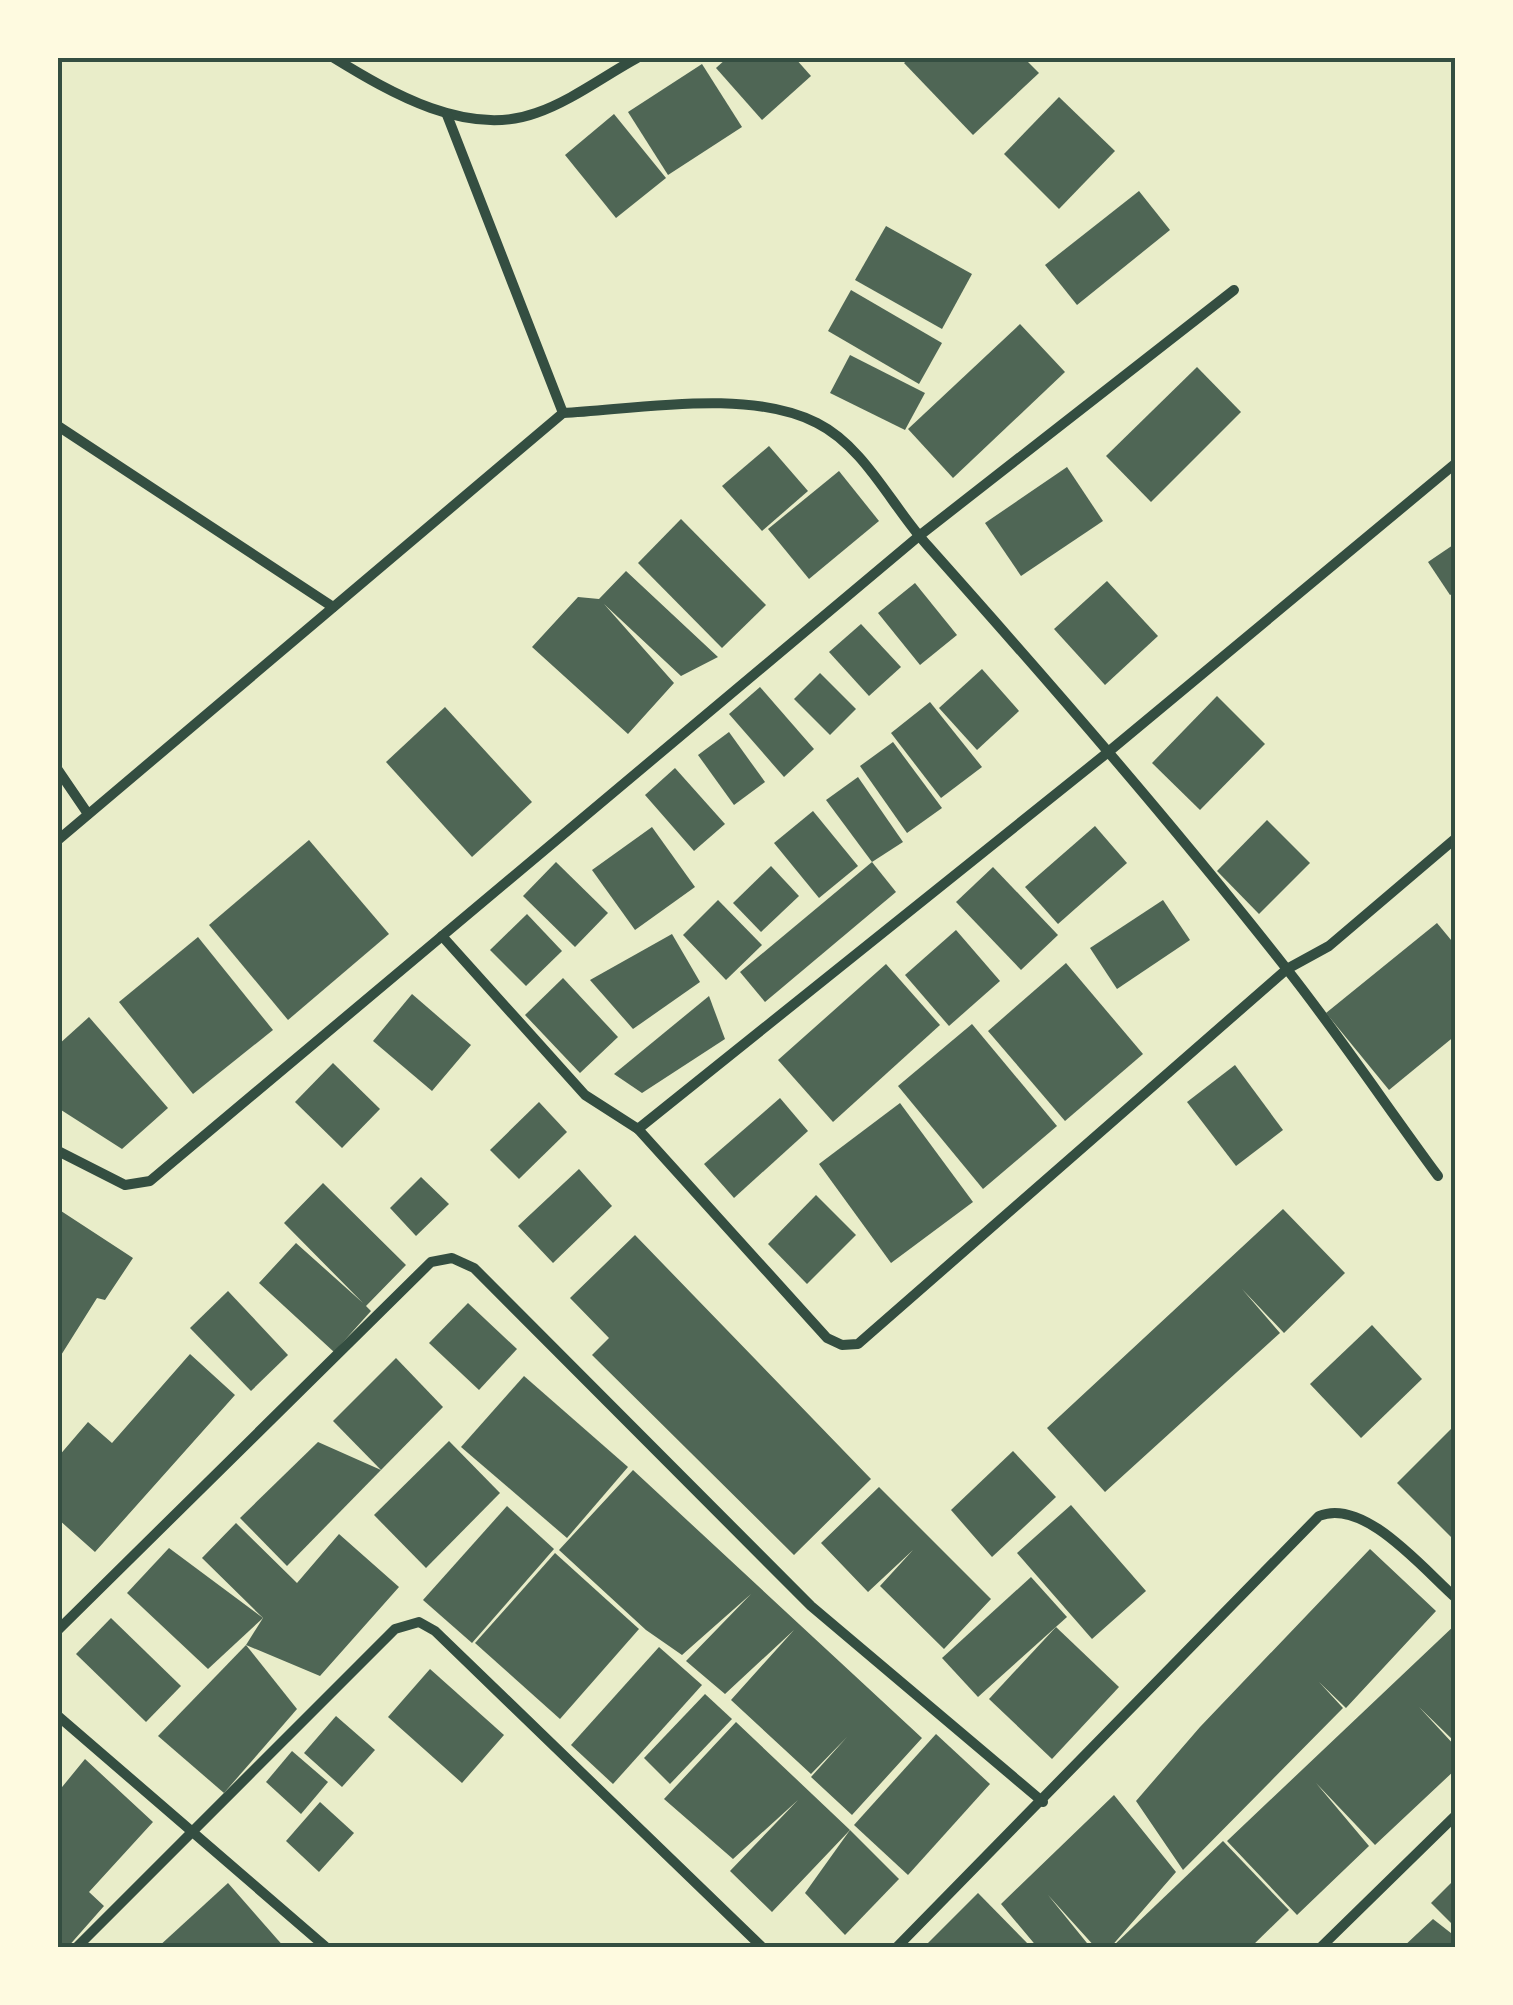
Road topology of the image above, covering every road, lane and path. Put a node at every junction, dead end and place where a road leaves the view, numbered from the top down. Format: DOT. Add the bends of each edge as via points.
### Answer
graph roads {
  1 [pos="334,58"];
  2 [pos="637,58"];
  3 [pos="448,116"];
  4 [pos="1234,290"];
  5 [pos="562,413"];
  6 [pos="58,426"];
  7 [pos="1456,463"];
  8 [pos="919,536"];
  9 [pos="333,608"];
  10 [pos="1107,753"];
  11 [pos="58,770"];
  12 [pos="88,814"];
  13 [pos="1456,838"];
  14 [pos="58,840"];
  15 [pos="442,936"];
  16 [pos="1287,969"];
  17 [pos="638,1129"];
  18 [pos="58,1150"];
  19 [pos="1438,1176"];
  20 [pos="1456,1598"];
  21 [pos="58,1630"];
  22 [pos="58,1716"];
  23 [pos="1043,1802"];
  24 [pos="1456,1814"];
  25 [pos="191,1830"];
  26 [pos="76,1948"];
  27 [pos="327,1948"];
  28 [pos="762,1948"];
  29 [pos="896,1948"];
  30 [pos="1320,1948"];
  1 -- 3 [label="street"];
  2 -- 3 [label="street" via="534,114 496,120"];
  3 -- 5 [label="street"];
  4 -- 8 [label="street"];
  5 -- 8 [label="street" via="726,404 780,408 819,424 851,449"];
  5 -- 9 [label="street"];
  6 -- 9 [label="street"];
  7 -- 10 [label="street"];
  8 -- 10 [label="street"];
  8 -- 15 [label="street"];
  9 -- 12 [label="street"];
  10 -- 16 [label="street"];
  10 -- 17 [label="street"];
  11 -- 12 [label="street"];
  12 -- 14 [label="street"];
  13 -- 16 [label="street" via="1349,930"];
  15 -- 17 [label="street" via="585,1095"];
  15 -- 18 [label="street" via="150,1181 125,1186"];
  16 -- 17 [label="street" via="858,1344 827,1338"];
  16 -- 19 [label="street"];
  20 -- 23 [label="street" via="1364,1518 1338,1510 1319,1516"];
  21 -- 23 [label="street" via="431,1262 452,1258 474,1268 812,1606"];
  22 -- 25 [label="street"];
  23 -- 29 [label="street"];
  24 -- 30 [label="street"];
  25 -- 26 [label="street"];
  25 -- 27 [label="street"];
  25 -- 28 [label="street" via="394,1629 419,1622 435,1630"];
}
